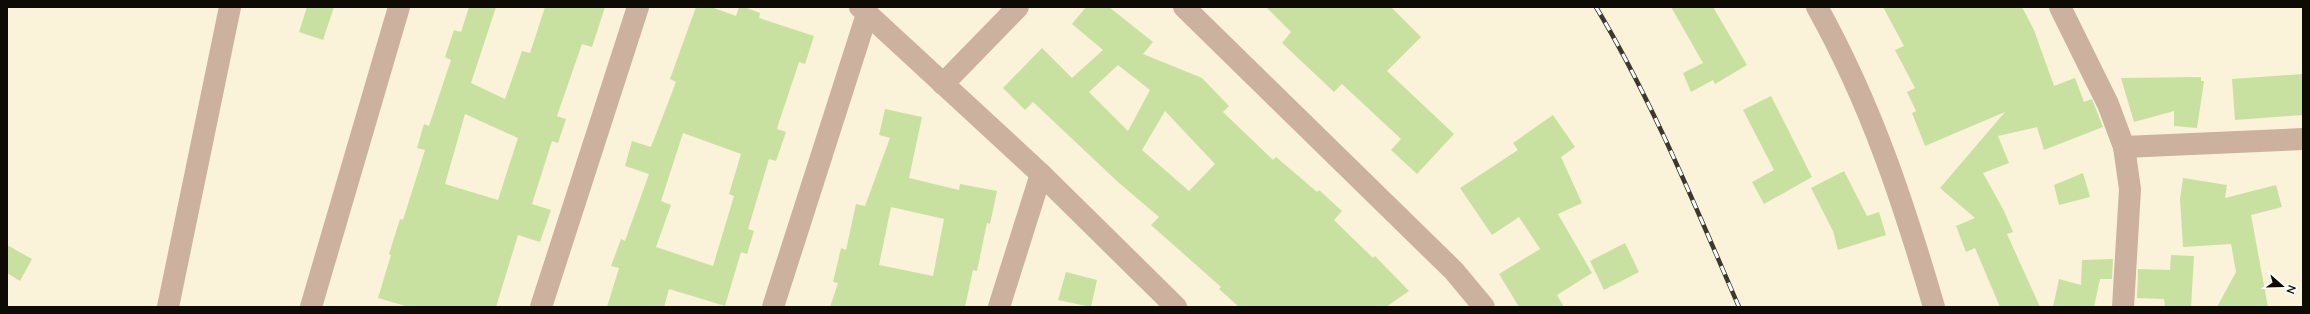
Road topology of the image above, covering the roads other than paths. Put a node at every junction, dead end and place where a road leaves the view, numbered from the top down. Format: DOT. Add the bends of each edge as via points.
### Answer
graph roads {
  1 [pos="230,7"];
  2 [pos="399,7"];
  3 [pos="638,7"];
  4 [pos="1018,7"];
  5 [pos="1184,7"];
  6 [pos="1817,7"];
  7 [pos="2060,7"];
  8 [pos="864,11"];
  9 [pos="943,84"];
  10 [pos="2303,139"];
  11 [pos="2124,147"];
  12 [pos="1041,174"];
  13 [pos="168,307"];
  14 [pos="311,307"];
  15 [pos="541,307"];
  16 [pos="773,307"];
  17 [pos="999,307"];
  18 [pos="1176,307"];
  19 [pos="1484,307"];
  20 [pos="1934,307"];
  21 [pos="2123,307"];
  1 -- 13 [label="street"];
  2 -- 14 [label="street"];
  3 -- 15 [label="street"];
  4 -- 9 [label="street"];
  5 -- 19 [label="street" via="1454,270"];
  6 -- 20 [label="street" via="1873,120 1906,210"];
  7 -- 11 [label="street" via="2108,104"];
  8 -- 9 [label="street"];
  8 -- 16 [label="street"];
  9 -- 12 [label="street"];
  10 -- 11 [label="street"];
  11 -- 21 [label="street" via="2130,189"];
  12 -- 17 [label="street"];
  12 -- 18 [label="street"];
}
